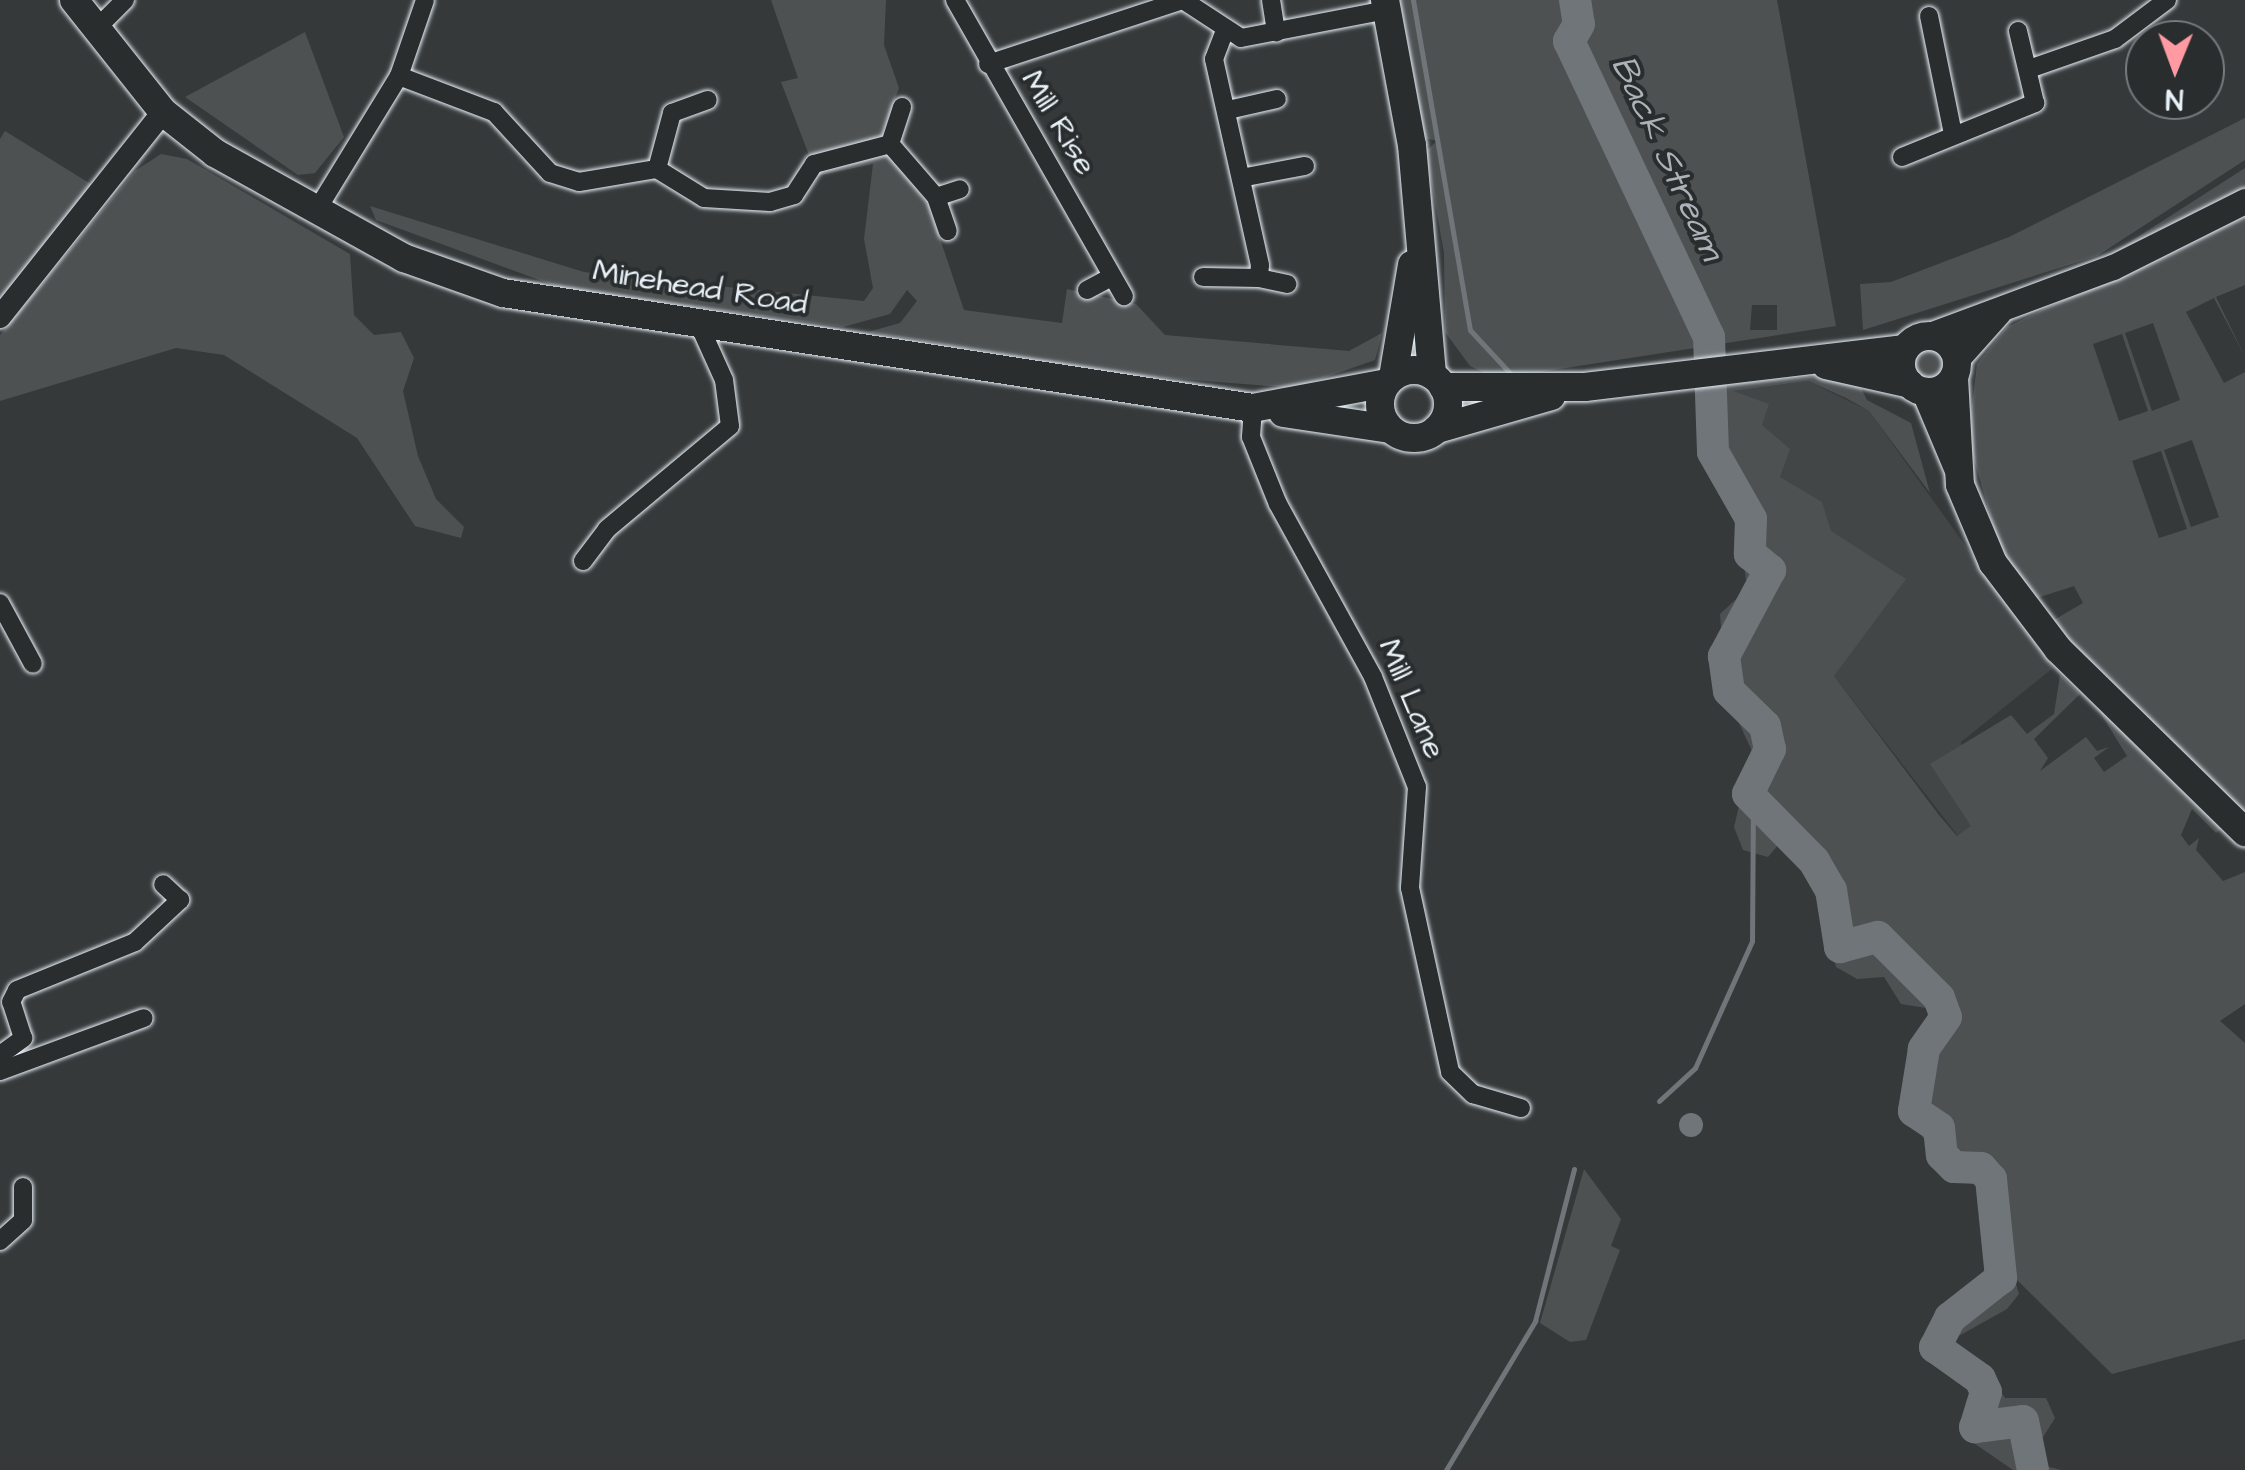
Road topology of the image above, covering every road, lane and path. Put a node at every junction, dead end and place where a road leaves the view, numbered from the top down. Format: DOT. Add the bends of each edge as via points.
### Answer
graph roads {
  1 [pos="74,0"];
  2 [pos="125,0"];
  3 [pos="425,0"];
  4 [pos="955,0"];
  5 [pos="1183,0"];
  6 [pos="1271,0"];
  7 [pos="2167,0"];
  8 [pos="1386,5"];
  9 [pos="1929,16"];
  10 [pos="101,24"];
  11 [pos="2018,31"];
  12 [pos="1224,33"];
  13 [pos="1276,33"];
  14 [pos="988,64"];
  15 [pos="2029,69"];
  16 [pos="399,76"];
  17 [pos="1277,99"];
  18 [pos="708,100"];
  19 [pos="655,102"];
  20 [pos="902,107"];
  21 [pos="1228,110"];
  22 [pos="163,112"];
  23 [pos="672,113"];
  24 [pos="1953,134"];
  25 [pos="890,144"];
  26 [pos="1902,157"];
  27 [pos="1306,166"];
  28 [pos="658,169"];
  29 [pos="1246,176"];
  30 [pos="960,189"];
  31 [pos="936,197"];
  32 [pos="2245,201"];
  33 [pos="316,213"];
  34 [pos="948,231"];
  35 [pos="1416,244"];
  36 [pos="1203,277"];
  37 [pos="1110,278"];
  38 [pos="1259,278"];
  39 [pos="1287,284"];
  40 [pos="1088,290"];
  41 [pos="1124,296"];
  42 [pos="1998,314"];
  43 [pos="0,318"];
  44 [pos="696,318"];
  45 [pos="1916,342"];
  46 [pos="1815,362"];
  47 [pos="1956,368"];
  48 [pos="1390,380"];
  49 [pos="1438,381"];
  50 [pos="1574,387"];
  51 [pos="1918,388"];
  52 [pos="1261,408"];
  53 [pos="1438,428"];
  54 [pos="1390,429"];
  55 [pos="1959,469"];
  56 [pos="583,561"];
  57 [pos="0,603"];
  58 [pos="33,664"];
  59 [pos="2245,832"];
  60 [pos="163,884"];
  61 [pos="144,1018"];
  62 [pos="0,1055"];
  63 [pos="0,1071"];
  64 [pos="1521,1108"];
  65 [pos="23,1187"];
  66 [pos="0,1242"];
  1 -- 10 [label="main road"];
  2 -- 10 [label="street"];
  3 -- 16 [label="street"];
  4 -- 14 [label="street, Mill Rise"];
  5 -- 12 [label="street"];
  5 -- 14 [label="street"];
  6 -- 13 [label="street"];
  7 -- 15 [label="street" via="2115,40"];
  8 -- 13 [label="street"];
  8 -- 35 [label="main road" via="1412,145"];
  9 -- 24 [label="street"];
  10 -- 22 [label="main road"];
  11 -- 15 [label="street"];
  12 -- 13 [label="street"];
  12 -- 21 [label="street" via="1214,60"];
  14 -- 37 [label="street, Mill Rise"];
  15 -- 24 [label="street" via="2037,96 2030,108"];
  16 -- 28 [label="street" via="494,112 564,180"];
  16 -- 33 [label="street"];
  17 -- 21 [label="street"];
  18 -- 23 [label="street"];
  19 -- 23 [label="street"];
  20 -- 25 [label="street"];
  21 -- 29 [label="street"];
  22 -- 33 [label="main road, Minehead Road"];
  22 -- 43 [label="street"];
  23 -- 28 [label="street"];
  24 -- 26 [label="street"];
  25 -- 28 [label="street" via="814,164 794,196 770,202 704,198"];
  25 -- 31 [label="street"];
  27 -- 29 [label="street"];
  29 -- 38 [label="street"];
  30 -- 31 [label="street"];
  31 -- 34 [label="street"];
  32 -- 42 [label="main road"];
  33 -- 44 [label="main road, Minehead Road" via="503,294"];
  35 -- 48 [label="main road"];
  35 -- 49 [label="main road"];
  36 -- 38 [label="street"];
  37 -- 40 [label="street"];
  37 -- 41 [label="street, Mill Rise"];
  38 -- 39 [label="street"];
  42 -- 45 [label="main road"];
  42 -- 47 [label="main road"];
  44 -- 52 [label="main road, Minehead Road"];
  44 -- 56 [label="street" via="724,380 730,426 606,529"];
  45 -- 46 [label="main road"];
  45 -- 47 [label="main road" via="1947,342"];
  45 -- 51 [label="main road"];
  46 -- 50 [label="main road"];
  46 -- 51 [label="main road"];
  47 -- 51 [label="main road"];
  47 -- 55 [label="main road"];
  48 -- 49 [label="main road"];
  48 -- 52 [label="main road, Minehead Road"];
  48 -- 54 [label="main road" via="1379,406"];
  49 -- 50 [label="main road"];
  49 -- 53 [label="main road" via="1448,409"];
  50 -- 53 [label="main road"];
  51 -- 55 [label="main road"];
  52 -- 54 [label="main road, Minehead Road"];
  52 -- 64 [label="street, Mill Lane" via="1255,451 1373,677 1416,787 1410,888 1450,1072 1473,1094"];
  53 -- 54 [label="main road" via="1414,438"];
  55 -- 59 [label="main road" via="1976,530 2030,616"];
  57 -- 58 [label="street"];
  60 -- 62 [label="street" via="180,900 135,942 17,990 11,1002 24,1038"];
  61 -- 63 [label="street"];
  65 -- 66 [label="street" via="23,1220"];
}
